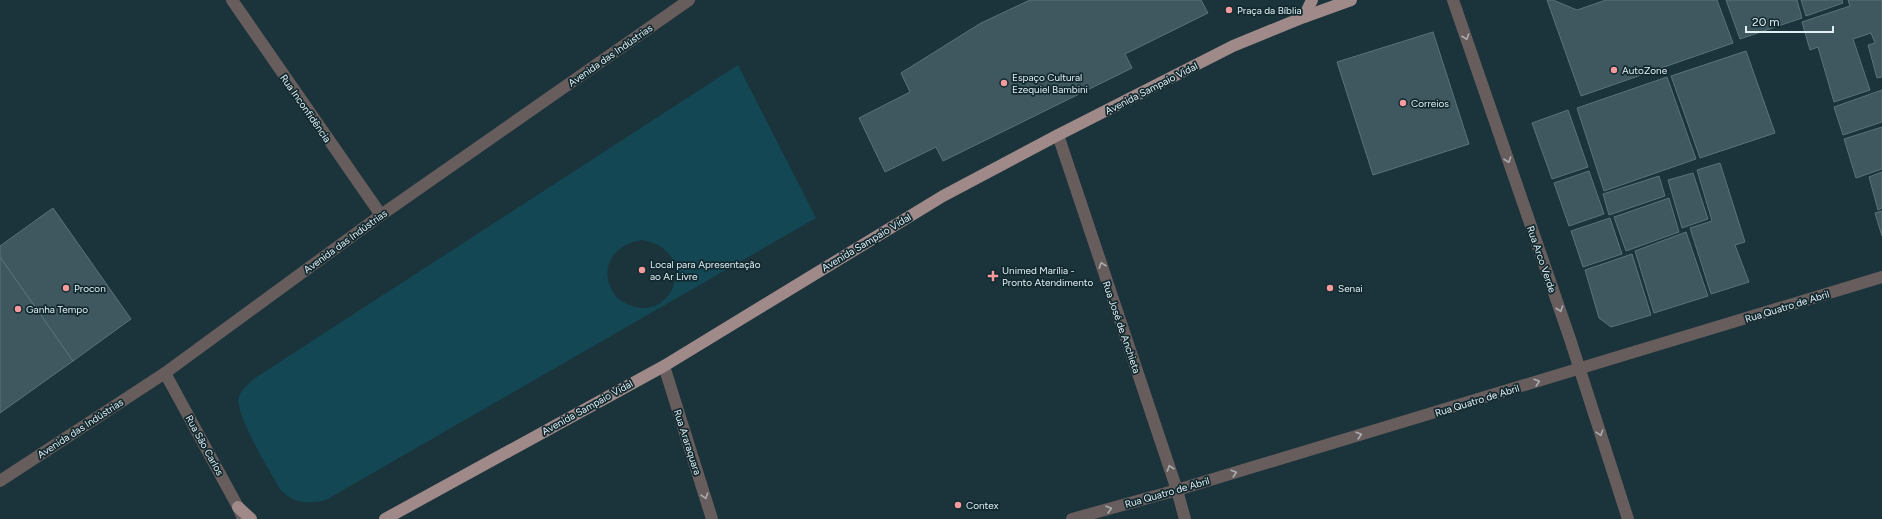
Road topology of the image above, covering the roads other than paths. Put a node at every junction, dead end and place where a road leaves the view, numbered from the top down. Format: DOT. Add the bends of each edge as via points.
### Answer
graph roads {
  1 [pos="232,0"];
  2 [pos="689,0"];
  3 [pos="1312,0"];
  4 [pos="1351,0"];
  5 [pos="1453,0"];
  6 [pos="1304,17"];
  7 [pos="1058,135"];
  8 [pos="381,215"];
  9 [pos="1882,277"];
  10 [pos="664,366"];
  11 [pos="1579,369"];
  12 [pos="165,373"];
  13 [pos="204,444"];
  14 [pos="0,481"];
  15 [pos="1177,490"];
  16 [pos="238,507"];
  17 [pos="393,516"];
  18 [pos="237,519"];
  19 [pos="243,519"];
  20 [pos="251,519"];
  21 [pos="380,519"];
  22 [pos="385,519"];
  23 [pos="712,519"];
  24 [pos="1072,519"];
  25 [pos="1185,519"];
  26 [pos="1628,519"];
  1 -- 8 [label="street, Rua Inconfidência"];
  2 -- 8 [label="street, Avenida das Indústrias"];
  3 -- 6 [label="main road"];
  4 -- 6 [label="main road, Avenida Sampaio Vidal"];
  5 -- 11 [label="street, Rua Arco Verde, one-way"];
  6 -- 7 [label="main road, Avenida Sampaio Vidal" via="1233,46"];
  7 -- 10 [label="main road, Avenida Sampaio Vidal" via="943,196"];
  15 -- 7 [label="street, Rua José de Anchieta, one-way"];
  8 -- 12 [label="street, Avenida das Indústrias"];
  9 -- 11 [label="street, Rua Quatro de Abril"];
  10 -- 17 [label="main road, Avenida Sampaio Vidal"];
  10 -- 23 [label="street, Rua Araraquara, one-way"];
  15 -- 11 [label="street, Rua Quatro de Abril, one-way"];
  11 -- 26 [label="street, Rua Arco Verde, one-way"];
  12 -- 13 [label="street, Rua São Carlos"];
  12 -- 14 [label="street, Avenida das Indústrias"];
  13 -- 16 [label="street, Rua São Carlos"];
  13 -- 18 [label="street"];
  24 -- 15 [label="street, Rua Quatro de Abril, one-way"];
  15 -- 25 [label="street, Rua José de Anchieta"];
  16 -- 19 [label="street, Rua São Carlos"];
  16 -- 20 [label="main road"];
  17 -- 21 [label="main road"];
  17 -- 22 [label="main road, Avenida Sampaio Vidal"];
}
